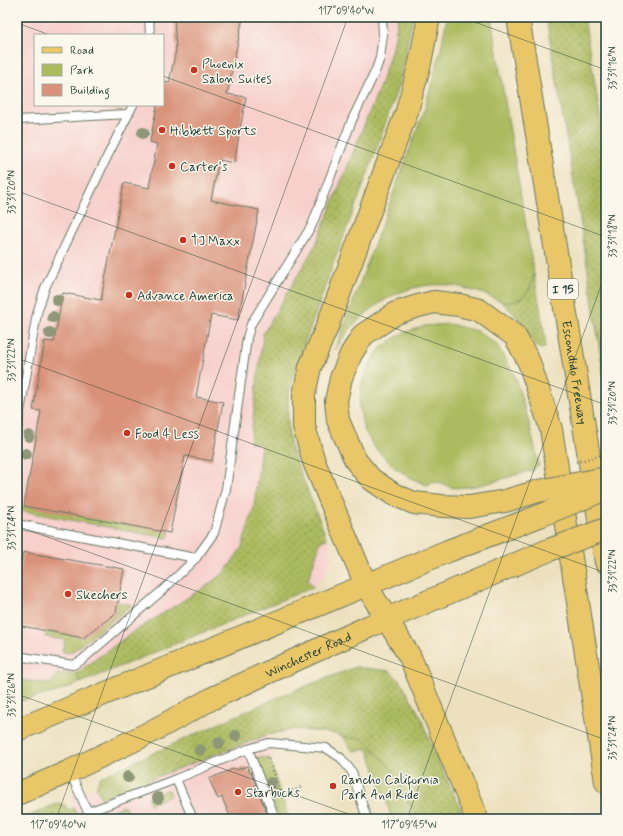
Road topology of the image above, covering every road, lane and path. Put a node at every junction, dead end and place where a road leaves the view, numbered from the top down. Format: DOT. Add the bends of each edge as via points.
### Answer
graph roads {
  1 [pos="149,17"];
  2 [pos="382,17"];
  3 [pos="429,17"];
  4 [pos="518,17"];
  5 [pos="150,34"];
  6 [pos="132,106"];
  7 [pos="128,114"];
  8 [pos="17,120"];
  9 [pos="17,429"];
  10 [pos="606,478"];
  11 [pos="606,489"];
  12 [pos="17,524"];
  13 [pos="606,529"];
  14 [pos="196,558"];
  15 [pos="606,562"];
  16 [pos="366,585"];
  17 [pos="386,620"];
  18 [pos="17,656"];
  19 [pos="17,730"];
  20 [pos="248,748"];
  21 [pos="70,771"];
  22 [pos="176,779"];
  23 [pos="606,782"];
  24 [pos="302,787"];
  25 [pos="17,794"];
  26 [pos="281,796"];
  27 [pos="89,816"];
  28 [pos="193,819"];
  29 [pos="275,819"];
  30 [pos="367,819"];
  31 [pos="477,819"];
  1 -- 5 [label="lane"];
  2 -- 14 [label="lane" via="380,58 352,120 312,225 251,324 226,489 214,533"];
  3 -- 16 [label="main road" via="407,111 310,367 304,395 304,426 314,462"];
  4 -- 15 [label="main road, Escondido Freeway / I 15"];
  6 -- 7 [label="lane"];
  7 -- 8 [label="lane"];
  7 -- 9 [label="lane" via="45,288 37,313"];
  10 -- 23 [label="main road, bridge" via="538,491 505,501 469,507 414,503 393,494 371,479 356,461 338,420 336,401 341,378 351,354 363,336 396,313 434,302 459,304 479,310 514,336 529,362 551,429"];
  11 -- 16 [label="main road, bridge"];
  12 -- 14 [label="lane"];
  13 -- 17 [label="main road, Winchester Road, bridge" via="549,550"];
  14 -- 18 [label="lane" via="164,589 73,665"];
  16 -- 17 [label="main road"];
  16 -- 19 [label="main road"];
  17 -- 21 [label="main road, Winchester Road" via="213,698 154,731"];
  17 -- 31 [label="main road" via="410,658"];
  20 -- 22 [label="lane"];
  20 -- 29 [label="lane"];
  20 -- 30 [label="lane" via="269,743 326,748 341,758 352,772"];
  21 -- 25 [label="main road, Winchester Road"];
  21 -- 27 [label="lane"];
  22 -- 27 [label="lane"];
  22 -- 28 [label="lane"];
  24 -- 26 [label="path"];
}
